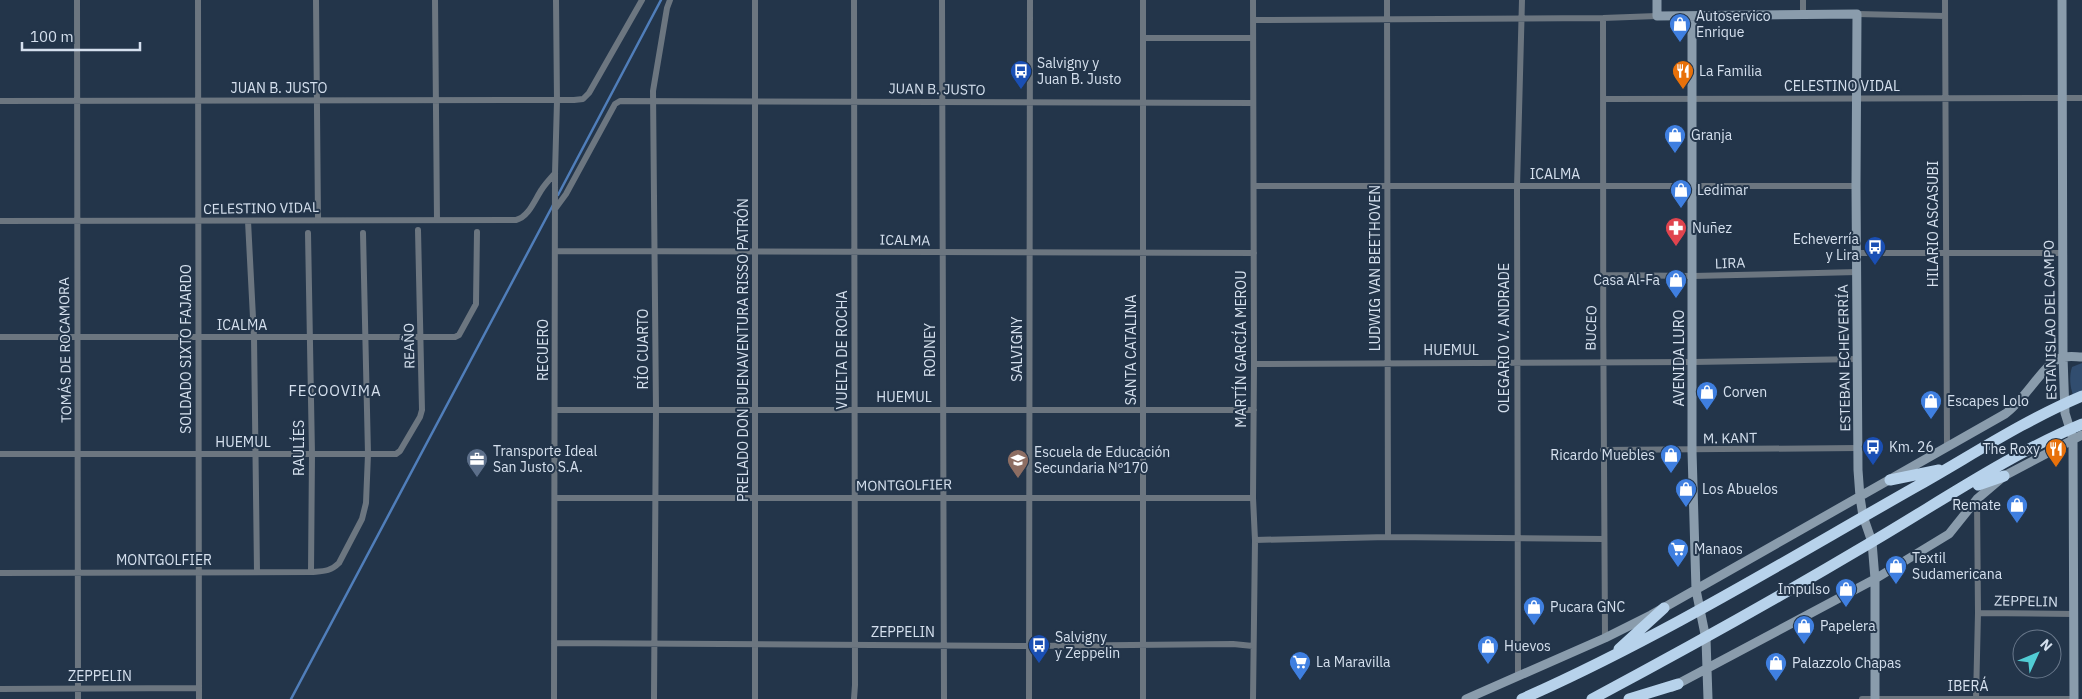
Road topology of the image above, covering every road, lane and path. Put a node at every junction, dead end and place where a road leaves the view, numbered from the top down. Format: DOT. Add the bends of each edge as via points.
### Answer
graph roads {
  1 [pos="77,0"];
  2 [pos="198,0"];
  3 [pos="316,0"];
  4 [pos="435,0"];
  5 [pos="556,0"];
  6 [pos="642,0"];
  7 [pos="670,0"];
  8 [pos="755,0"];
  9 [pos="854,0"];
  10 [pos="942,0"];
  11 [pos="1030,0"];
  12 [pos="1143,0"];
  13 [pos="1253,0"];
  14 [pos="1387,0"];
  15 [pos="1522,0"];
  16 [pos="1657,0"];
  17 [pos="1803,0"];
  18 [pos="1945,0"];
  19 [pos="2062,0"];
  20 [pos="1856,14"];
  21 [pos="1802,15"];
  22 [pos="1657,16"];
  23 [pos="1692,16"];
  24 [pos="1945,16"];
  25 [pos="1603,18"];
  26 [pos="1522,19"];
  27 [pos="1254,20"];
  28 [pos="1387,20"];
  29 [pos="1143,38"];
  30 [pos="1253,38"];
  31 [pos="1857,98"];
  32 [pos="2063,98"];
  33 [pos="2082,98"];
  34 [pos="1603,99"];
  35 [pos="1946,99"];
  36 [pos="435,100"];
  37 [pos="1692,100"];
  38 [pos="0,101"];
  39 [pos="77,101"];
  40 [pos="199,101"];
  41 [pos="318,101"];
  42 [pos="557,101"];
  43 [pos="855,101"];
  44 [pos="942,101"];
  45 [pos="653,102"];
  46 [pos="756,102"];
  47 [pos="1030,103"];
  48 [pos="1253,103"];
  49 [pos="1142,104"];
  50 [pos="555,173"];
  51 [pos="1255,186"];
  52 [pos="1388,186"];
  53 [pos="1604,186"];
  54 [pos="1856,186"];
  55 [pos="1517,187"];
  56 [pos="1692,187"];
  57 [pos="555,209"];
  58 [pos="318,220"];
  59 [pos="437,220"];
  60 [pos="0,221"];
  61 [pos="77,221"];
  62 [pos="199,221"];
  63 [pos="248,221"];
  64 [pos="418,230"];
  65 [pos="477,232"];
  66 [pos="308,233"];
  67 [pos="363,233"];
  68 [pos="555,251"];
  69 [pos="854,251"];
  70 [pos="655,252"];
  71 [pos="754,252"];
  72 [pos="942,253"];
  73 [pos="1030,253"];
  74 [pos="1143,253"];
  75 [pos="1254,253"];
  76 [pos="1857,253"];
  77 [pos="2063,253"];
  78 [pos="1946,254"];
  79 [pos="1857,272"];
  80 [pos="1604,274"];
  81 [pos="1693,276"];
  82 [pos="0,337"];
  83 [pos="77,337"];
  84 [pos="200,337"];
  85 [pos="254,337"];
  86 [pos="310,337"];
  87 [pos="365,337"];
  88 [pos="421,337"];
  89 [pos="2064,357"];
  90 [pos="2082,357"];
  91 [pos="1858,359"];
  92 [pos="1388,362"];
  93 [pos="1516,362"];
  94 [pos="1602,362"];
  95 [pos="1693,362"];
  96 [pos="1254,364"];
  97 [pos="2082,396"];
  98 [pos="2064,404"];
  99 [pos="555,410"];
  100 [pos="656,410"];
  101 [pos="755,410"];
  102 [pos="855,410"];
  103 [pos="942,410"];
  104 [pos="1029,410"];
  105 [pos="1143,410"];
  106 [pos="1254,410"];
  107 [pos="2082,424"];
  108 [pos="2075,434"];
  109 [pos="1947,447"];
  110 [pos="1858,448"];
  111 [pos="1602,450"];
  112 [pos="1692,451"];
  113 [pos="79,453"];
  114 [pos="0,454"];
  115 [pos="198,454"];
  116 [pos="256,454"];
  117 [pos="312,454"];
  118 [pos="368,454"];
  119 [pos="396,454"];
  120 [pos="1950,467"];
  121 [pos="2004,476"];
  122 [pos="1890,480"];
  123 [pos="1950,494"];
  124 [pos="756,497"];
  125 [pos="943,497"];
  126 [pos="556,498"];
  127 [pos="655,498"];
  128 [pos="856,498"];
  129 [pos="1031,498"];
  130 [pos="1144,498"];
  131 [pos="1253,498"];
  132 [pos="1860,498"];
  133 [pos="1977,498"];
  134 [pos="1863,516"];
  135 [pos="1388,537"];
  136 [pos="1519,538"];
  137 [pos="1604,539"];
  138 [pos="1254,540"];
  139 [pos="1872,542"];
  140 [pos="257,571"];
  141 [pos="0,572"];
  142 [pos="311,572"];
  143 [pos="78,573"];
  144 [pos="199,573"];
  145 [pos="1876,579"];
  146 [pos="1696,590"];
  147 [pos="1664,608"];
  148 [pos="1700,611"];
  149 [pos="1978,613"];
  150 [pos="2074,614"];
  151 [pos="1604,638"];
  152 [pos="1706,639"];
  153 [pos="554,643"];
  154 [pos="655,644"];
  155 [pos="756,644"];
  156 [pos="944,644"];
  157 [pos="1144,644"];
  158 [pos="855,645"];
  159 [pos="1030,646"];
  160 [pos="1253,646"];
  161 [pos="1608,659"];
  162 [pos="1708,669"];
  163 [pos="1518,676"];
  164 [pos="1678,684"];
  165 [pos="199,688"];
  166 [pos="0,689"];
  167 [pos="78,689"];
  168 [pos="1875,698"];
  169 [pos="78,699"];
  170 [pos="199,699"];
  171 [pos="554,699"];
  172 [pos="654,699"];
  173 [pos="755,699"];
  174 [pos="854,699"];
  175 [pos="944,699"];
  176 [pos="1030,699"];
  177 [pos="1143,699"];
  178 [pos="1253,699"];
  179 [pos="1466,699"];
  180 [pos="1522,699"];
  181 [pos="1592,699"];
  182 [pos="1629,699"];
  183 [pos="1647,699"];
  184 [pos="1708,699"];
  185 [pos="1862,699"];
  186 [pos="1976,699"];
  187 [pos="2074,699"];
  1 -- 39 [label="street, TOMÁS DE ROCAMORA"];
  2 -- 40 [label="street, SOLDADO SIXTO FAJARDO"];
  3 -- 41 [label="street"];
  4 -- 36 [label="street"];
  5 -- 42 [label="street, RECUERO"];
  6 -- 42 [label="street, JUAN B. JUSTO" via="589,93 583,99"];
  7 -- 45 [label="street, RÍO CUARTO"];
  8 -- 46 [label="street, PRELADO DON BUENAVENTURA RISSO PATRÓN"];
  9 -- 43 [label="street, VUELTA DE ROCHA"];
  10 -- 44 [label="street, RODNEY"];
  11 -- 47 [label="street, SALVIGNY"];
  12 -- 29 [label="street, SANTA CATALINA"];
  13 -- 27 [label="street, MARTÍN GARCÍA MEROU"];
  14 -- 28 [label="street, LUDWIG VAN BEETHOVEN"];
  15 -- 26 [label="street, OLEGARIO V. ANDRADE"];
  16 -- 22 [label="street"];
  17 -- 21 [label="street"];
  18 -- 24 [label="street, HILARIO ASCASUBI"];
  19 -- 32 [label="street, ESTANISLAO DEL CAMPO"];
  20 -- 21 [label="street"];
  20 -- 24 [label="street"];
  20 -- 31 [label="street, ESTEBAN ECHEVERRÍA"];
  21 -- 23 [label="street"];
  22 -- 23 [label="street"];
  22 -- 25 [label="street"];
  23 -- 37 [label="street, AVENIDA LURO"];
  24 -- 35 [label="street, HILARIO ASCASUBI"];
  25 -- 26 [label="street"];
  25 -- 34 [label="street, BUCEO"];
  26 -- 28 [label="street"];
  26 -- 55 [label="street, OLEGARIO V. ANDRADE"];
  27 -- 28 [label="street"];
  27 -- 30 [label="street, MARTÍN GARCÍA MEROU"];
  28 -- 52 [label="street, LUDWIG VAN BEETHOVEN"];
  29 -- 30 [label="street"];
  29 -- 49 [label="street, SANTA CATALINA"];
  30 -- 48 [label="street, MARTÍN GARCÍA MEROU"];
  31 -- 35 [label="street, CELESTINO VIDAL"];
  31 -- 37 [label="street, CELESTINO VIDAL"];
  31 -- 54 [label="street, ESTEBAN ECHEVERRÍA"];
  32 -- 33 [label="street, CELESTINO VIDAL"];
  32 -- 35 [label="street, CELESTINO VIDAL"];
  32 -- 77 [label="street, ESTANISLAO DEL CAMPO"];
  34 -- 37 [label="street, CELESTINO VIDAL"];
  34 -- 53 [label="street, BUCEO"];
  35 -- 78 [label="street, HILARIO ASCASUBI"];
  36 -- 41 [label="street, JUAN B. JUSTO"];
  36 -- 42 [label="street, JUAN B. JUSTO"];
  36 -- 59 [label="street"];
  37 -- 56 [label="street, AVENIDA LURO"];
  38 -- 39 [label="street, JUAN B. JUSTO"];
  39 -- 40 [label="street, JUAN B. JUSTO"];
  39 -- 61 [label="street, TOMÁS DE ROCAMORA"];
  40 -- 41 [label="street, JUAN B. JUSTO"];
  40 -- 62 [label="street, SOLDADO SIXTO FAJARDO"];
  41 -- 58 [label="street"];
  42 -- 50 [label="street, RECUERO"];
  43 -- 44 [label="street, JUAN B. JUSTO"];
  43 -- 46 [label="street, JUAN B. JUSTO"];
  43 -- 69 [label="street, VUELTA DE ROCHA"];
  44 -- 47 [label="street, JUAN B. JUSTO"];
  44 -- 72 [label="street, RODNEY"];
  45 -- 46 [label="street, JUAN B. JUSTO"];
  45 -- 57 [label="street, JUAN B. JUSTO" via="620,101 615,104"];
  45 -- 70 [label="street, RÍO CUARTO"];
  46 -- 71 [label="street, PRELADO DON BUENAVENTURA RISSO PATRÓN"];
  47 -- 49 [label="street, JUAN B. JUSTO"];
  47 -- 73 [label="street, SALVIGNY"];
  48 -- 49 [label="street, JUAN B. JUSTO"];
  48 -- 51 [label="street, MARTÍN GARCÍA MEROU"];
  49 -- 74 [label="street, SANTA CATALINA"];
  50 -- 57 [label="street, RECUERO"];
  50 -- 59 [label="street, CELESTINO VIDAL" via="522,218"];
  51 -- 52 [label="street, ICALMA"];
  51 -- 75 [label="street, MARTÍN GARCÍA MEROU"];
  52 -- 55 [label="street, ICALMA"];
  52 -- 92 [label="street, LUDWIG VAN BEETHOVEN"];
  53 -- 55 [label="street, ICALMA"];
  53 -- 56 [label="street, ICALMA"];
  53 -- 80 [label="street, BUCEO"];
  54 -- 56 [label="street, ICALMA"];
  54 -- 76 [label="street, ESTEBAN ECHEVERRÍA"];
  55 -- 93 [label="street, OLEGARIO V. ANDRADE"];
  56 -- 81 [label="street, AVENIDA LURO"];
  57 -- 68 [label="street, RECUERO"];
  58 -- 59 [label="street, CELESTINO VIDAL"];
  58 -- 63 [label="street, CELESTINO VIDAL"];
  60 -- 61 [label="street, CELESTINO VIDAL"];
  61 -- 62 [label="street, CELESTINO VIDAL"];
  61 -- 83 [label="street, TOMÁS DE ROCAMORA"];
  62 -- 63 [label="street, CELESTINO VIDAL"];
  62 -- 84 [label="street, SOLDADO SIXTO FAJARDO"];
  63 -- 85 [label="street"];
  64 -- 88 [label="street, REAÑO"];
  65 -- 88 [label="street, ICALMA" via="476,304 459,335"];
  66 -- 86 [label="street, RAULÍES"];
  67 -- 87 [label="street"];
  68 -- 70 [label="street, ICALMA"];
  68 -- 99 [label="street, RECUERO"];
  69 -- 71 [label="street, ICALMA"];
  69 -- 72 [label="street, ICALMA"];
  69 -- 102 [label="street, VUELTA DE ROCHA"];
  70 -- 71 [label="street, ICALMA"];
  70 -- 100 [label="street, RÍO CUARTO"];
  71 -- 101 [label="street, PRELADO DON BUENAVENTURA RISSO PATRÓN"];
  72 -- 73 [label="street, ICALMA"];
  72 -- 103 [label="street, RODNEY"];
  73 -- 74 [label="street, ICALMA"];
  73 -- 104 [label="street, SALVIGNY"];
  74 -- 75 [label="street, ICALMA"];
  74 -- 105 [label="street, SANTA CATALINA"];
  75 -- 96 [label="street, MARTÍN GARCÍA MEROU"];
  76 -- 78 [label="street"];
  76 -- 79 [label="street, ESTEBAN ECHEVERRÍA"];
  77 -- 78 [label="street"];
  77 -- 89 [label="street, ESTANISLAO DEL CAMPO"];
  78 -- 109 [label="street, HILARIO ASCASUBI"];
  79 -- 81 [label="street, LIRA"];
  79 -- 91 [label="street, ESTEBAN ECHEVERRÍA"];
  80 -- 81 [label="street, LIRA"];
  80 -- 94 [label="street, BUCEO"];
  81 -- 95 [label="street, AVENIDA LURO"];
  82 -- 83 [label="street, ICALMA"];
  83 -- 84 [label="street, ICALMA"];
  83 -- 113 [label="street, TOMÁS DE ROCAMORA"];
  84 -- 85 [label="street, ICALMA"];
  84 -- 115 [label="street, SOLDADO SIXTO FAJARDO"];
  85 -- 86 [label="street, ICALMA"];
  85 -- 116 [label="street"];
  86 -- 87 [label="street, ICALMA"];
  86 -- 117 [label="street, RAULÍES"];
  87 -- 88 [label="street, ICALMA"];
  87 -- 118 [label="street"];
  88 -- 119 [label="street, REAÑO" via="422,410"];
  89 -- 90 [label="street"];
  89 -- 98 [label="street, ESTANISLAO DEL CAMPO"];
  89 -- 109 [label="street" via="2054,362 2012,409"];
  91 -- 95 [label="street, HUEMUL"];
  91 -- 110 [label="street, ESTEBAN ECHEVERRÍA"];
  92 -- 93 [label="street, HUEMUL"];
  92 -- 96 [label="street, HUEMUL"];
  92 -- 135 [label="street, LUDWIG VAN BEETHOVEN"];
  93 -- 94 [label="street, HUEMUL"];
  93 -- 136 [label="street, OLEGARIO V. ANDRADE"];
  94 -- 95 [label="street, HUEMUL"];
  94 -- 111 [label="street, BUCEO"];
  95 -- 112 [label="street, AVENIDA LURO"];
  96 -- 106 [label="street, MARTÍN GARCÍA MEROU"];
  97 -- 98 [label="highway"];
  98 -- 108 [label="street, ESTANISLAO DEL CAMPO"];
  98 -- 120 [label="highway"];
  99 -- 100 [label="street, HUEMUL"];
  99 -- 126 [label="street, RECUERO"];
  100 -- 101 [label="street, HUEMUL"];
  100 -- 127 [label="street, RÍO CUARTO"];
  101 -- 102 [label="street, HUEMUL"];
  101 -- 124 [label="street, PRELADO DON BUENAVENTURA RISSO PATRÓN"];
  102 -- 103 [label="street, HUEMUL"];
  102 -- 128 [label="street, VUELTA DE ROCHA"];
  103 -- 104 [label="street, HUEMUL"];
  103 -- 125 [label="street, RODNEY"];
  104 -- 105 [label="street, HUEMUL"];
  104 -- 129 [label="street, SALVIGNY"];
  105 -- 106 [label="street, HUEMUL"];
  105 -- 130 [label="street, SANTA CATALINA"];
  106 -- 131 [label="street, MARTÍN GARCÍA MEROU"];
  107 -- 108 [label="highway"];
  108 -- 121 [label="street"];
  108 -- 123 [label="highway" via="2046,440"];
  108 -- 150 [label="street, ESTANISLAO DEL CAMPO"];
  109 -- 122 [label="street"];
  110 -- 112 [label="street, M. KANT"];
  110 -- 132 [label="street, ESTEBAN ECHEVERRÍA"];
  111 -- 112 [label="street, M. KANT"];
  111 -- 137 [label="street, BUCEO"];
  112 -- 146 [label="street, AVENIDA LURO"];
  113 -- 114 [label="street, HUEMUL"];
  113 -- 115 [label="street, HUEMUL"];
  113 -- 143 [label="street, TOMÁS DE ROCAMORA"];
  115 -- 116 [label="street, HUEMUL"];
  115 -- 144 [label="street, SOLDADO SIXTO FAJARDO"];
  116 -- 117 [label="street, HUEMUL"];
  116 -- 140 [label="street"];
  117 -- 118 [label="street, HUEMUL"];
  117 -- 142 [label="street, RAULÍES"];
  118 -- 119 [label="street, HUEMUL"];
  118 -- 142 [label="street, MONTGOLFIER" via="366,503 362,518 339,563 329,571"];
  120 -- 122 [label="highway"];
  120 -- 134 [label="highway"];
  121 -- 123 [label="highway"];
  121 -- 133 [label="street"];
  122 -- 132 [label="street"];
  123 -- 139 [label="highway"];
  124 -- 127 [label="street, MONTGOLFIER"];
  124 -- 128 [label="street, MONTGOLFIER"];
  124 -- 155 [label="street, PRELADO DON BUENAVENTURA RISSO PATRÓN"];
  125 -- 128 [label="street, MONTGOLFIER"];
  125 -- 129 [label="street, MONTGOLFIER"];
  125 -- 156 [label="street, RODNEY"];
  126 -- 127 [label="street, MONTGOLFIER"];
  126 -- 153 [label="street, RECUERO"];
  127 -- 154 [label="street, RÍO CUARTO"];
  128 -- 158 [label="street, VUELTA DE ROCHA"];
  129 -- 130 [label="street, MONTGOLFIER"];
  129 -- 159 [label="street, SALVIGNY"];
  130 -- 131 [label="street, MONTGOLFIER"];
  130 -- 157 [label="street, SANTA CATALINA"];
  131 -- 138 [label="street, MARTÍN GARCÍA MEROU"];
  132 -- 134 [label="street, ESTEBAN ECHEVERRÍA"];
  132 -- 146 [label="street"];
  133 -- 145 [label="street" via="1950,534"];
  133 -- 149 [label="street"];
  134 -- 139 [label="street, ESTEBAN ECHEVERRÍA"];
  134 -- 148 [label="highway"];
  135 -- 136 [label="street"];
  135 -- 138 [label="street"];
  136 -- 137 [label="street"];
  136 -- 163 [label="street, OLEGARIO V. ANDRADE"];
  137 -- 151 [label="street, BUCEO"];
  138 -- 160 [label="street, MARTÍN GARCÍA MEROU"];
  139 -- 145 [label="street, ESTEBAN ECHEVERRÍA"];
  139 -- 152 [label="highway"];
  140 -- 142 [label="street, MONTGOLFIER"];
  140 -- 144 [label="street, MONTGOLFIER"];
  141 -- 143 [label="street, MONTGOLFIER"];
  143 -- 144 [label="street, MONTGOLFIER"];
  143 -- 167 [label="street, TOMÁS DE ROCAMORA"];
  144 -- 165 [label="street, SOLDADO SIXTO FAJARDO"];
  145 -- 162 [label="street"];
  145 -- 168 [label="street, ESTEBAN ECHEVERRÍA"];
  146 -- 147 [label="street"];
  146 -- 148 [label="street, AVENIDA LURO"];
  147 -- 151 [label="street"];
  147 -- 161 [label="highway"];
  148 -- 152 [label="street, AVENIDA LURO"];
  148 -- 161 [label="highway"];
  149 -- 150 [label="street, ZEPPELIN"];
  149 -- 186 [label="street"];
  150 -- 187 [label="street, ESTANISLAO DEL CAMPO"];
  151 -- 163 [label="street"];
  152 -- 162 [label="street, AVENIDA LURO"];
  152 -- 181 [label="highway"];
  153 -- 154 [label="street, ZEPPELIN"];
  153 -- 171 [label="street, RECUERO"];
  154 -- 155 [label="street, ZEPPELIN"];
  154 -- 172 [label="street, RÍO CUARTO"];
  155 -- 158 [label="street, ZEPPELIN"];
  155 -- 173 [label="street, PRELADO DON BUENAVENTURA RISSO PATRÓN"];
  156 -- 158 [label="street, ZEPPELIN"];
  156 -- 159 [label="street, ZEPPELIN"];
  156 -- 175 [label="street, RODNEY"];
  157 -- 159 [label="street, ZEPPELIN"];
  157 -- 160 [label="street, ZEPPELIN"];
  157 -- 177 [label="street, SANTA CATALINA"];
  158 -- 174 [label="street, VUELTA DE ROCHA"];
  159 -- 176 [label="street, SALVIGNY"];
  160 -- 178 [label="street, MARTÍN GARCÍA MEROU"];
  161 -- 180 [label="highway"];
  162 -- 164 [label="street"];
  162 -- 184 [label="street, AVENIDA LURO"];
  163 -- 179 [label="street"];
  164 -- 182 [label="highway"];
  164 -- 183 [label="street"];
  165 -- 167 [label="street, ZEPPELIN"];
  165 -- 170 [label="street, SOLDADO SIXTO FAJARDO"];
  166 -- 167 [label="street, ZEPPELIN"];
  167 -- 169 [label="street, TOMÁS DE ROCAMORA"];
  168 -- 185 [label="street, IBERÁ"];
  168 -- 186 [label="street, IBERÁ"];
  186 -- 187 [label="street, IBERÁ"];
}
